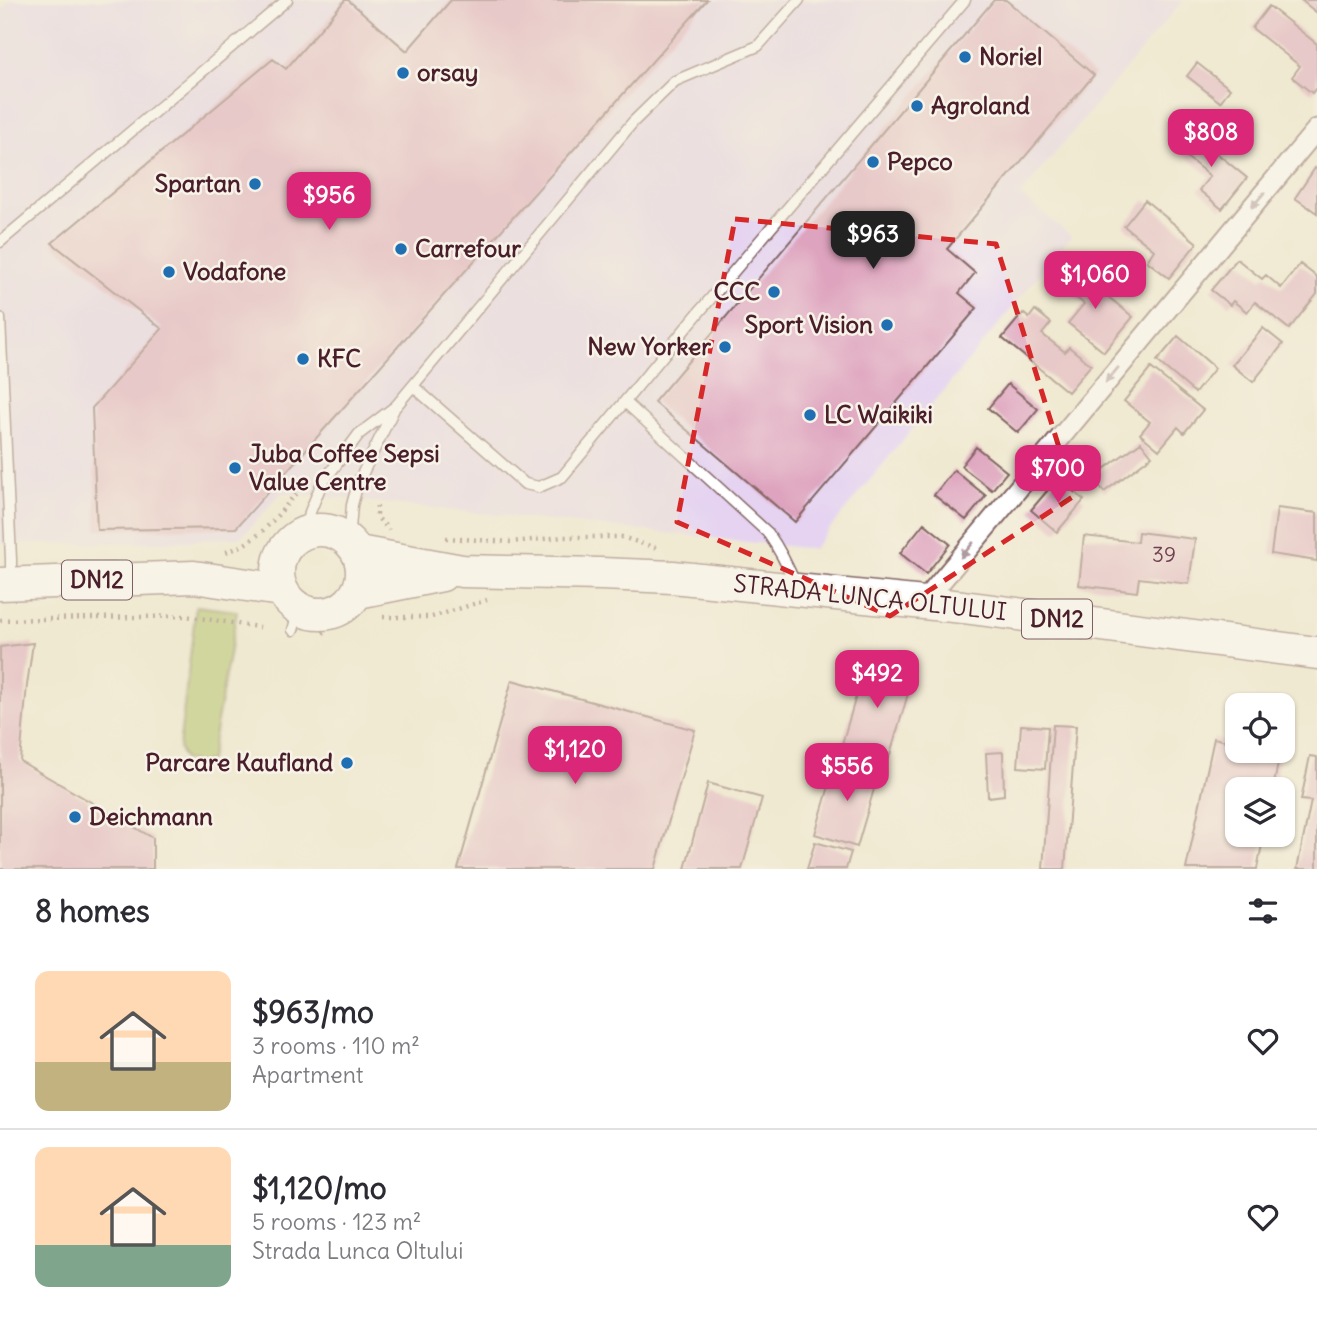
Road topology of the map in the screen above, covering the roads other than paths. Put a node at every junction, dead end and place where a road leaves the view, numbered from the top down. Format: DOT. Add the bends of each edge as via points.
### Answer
graph roads {
  1 [pos="287,0"];
  2 [pos="799,0"];
  3 [pos="965,0"];
  4 [pos="1317,129"];
  5 [pos="0,242"];
  6 [pos="0,318"];
  7 [pos="413,386"];
  8 [pos="625,402"];
  9 [pos="396,406"];
  10 [pos="307,531"];
  11 [pos="353,547"];
  12 [pos="280,557"];
  13 [pos="462,571"];
  14 [pos="194,577"];
  15 [pos="5,584"];
  16 [pos="797,590"];
  17 [pos="923,603"];
  18 [pos="356,605"];
  19 [pos="291,610"];
  20 [pos="1317,653"];
  1 -- 5 [label="lane"];
  2 -- 7 [label="lane" via="758,46 675,81 633,122"];
  3 -- 8 [label="lane"];
  4 -- 17 [label="street, one-way"];
  6 -- 15 [label="lane" via="11,559"];
  7 -- 8 [label="lane" via="525,484 539,487 562,477"];
  7 -- 9 [label="lane"];
  8 -- 16 [label="lane" via="768,533"];
  9 -- 10 [label="lane" via="359,435 321,485"];
  9 -- 11 [label="lane" via="358,483 352,505"];
  10 -- 11 [label="main road" via="336,533"];
  10 -- 12 [label="main road" via="295,537"];
  11 -- 13 [label="main road"];
  11 -- 18 [label="main road" via="362,565"];
  12 -- 14 [label="main road"];
  12 -- 19 [label="main road" via="277,577"];
  13 -- 16 [label="main road, STRADA LUNCA OLTULUI / DN12" via="661,577"];
  13 -- 18 [label="main road"];
  14 -- 15 [label="main road, DN12"];
  14 -- 19 [label="main road"];
  16 -- 17 [label="main road, STRADA LUNCA OLTULUI / DN12"];
  17 -- 20 [label="main road, STRADA LUNCA OLTULUI / DN12"];
  18 -- 19 [label="main road" via="350,603 326,615"];
}
